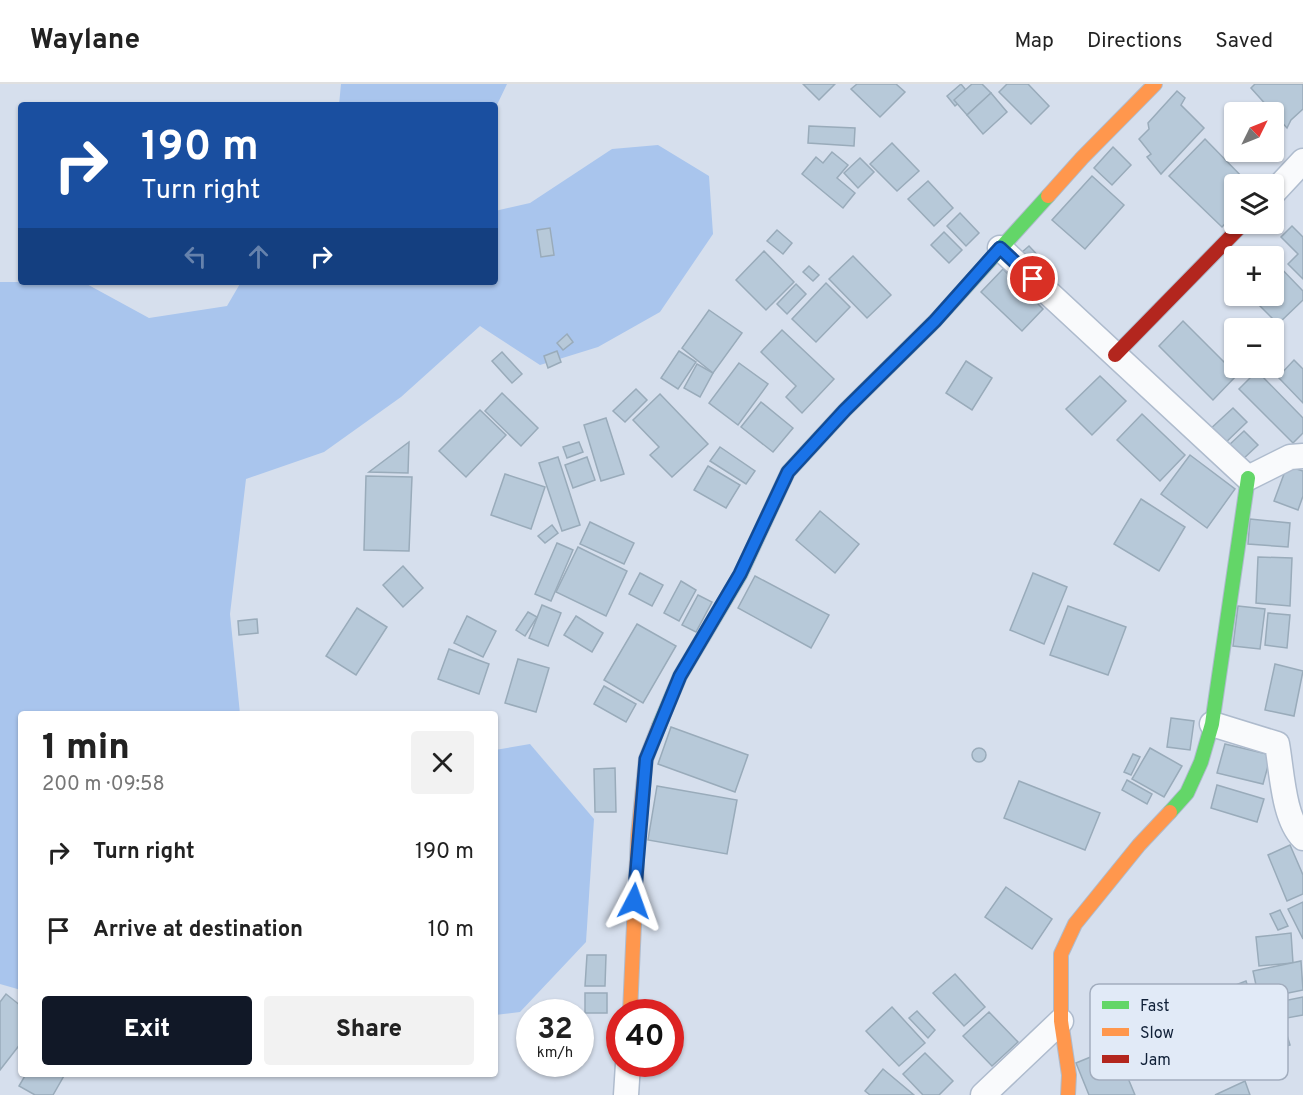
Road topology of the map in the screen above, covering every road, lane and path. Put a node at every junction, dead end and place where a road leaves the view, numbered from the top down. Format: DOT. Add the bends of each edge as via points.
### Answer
graph roads {
  1 [pos="1155,84"];
  2 [pos="1303,161"];
  3 [pos="1284,181"];
  4 [pos="1233,234"];
  5 [pos="1000,248"];
  6 [pos="1115,355"];
  7 [pos="1303,456"];
  8 [pos="1248,478"];
  9 [pos="1212,724"];
  10 [pos="1303,838"];
  11 [pos="631,999"];
  12 [pos="1061,1021"];
  13 [pos="627,1077"];
  14 [pos="626,1095"];
  15 [pos="983,1095"];
  16 [pos="1068,1095"];
  1 -- 5 [label="street"];
  2 -- 3 [label="street"];
  4 -- 6 [label="street"];
  5 -- 6 [label="street"];
  5 -- 11 [label="street" via="788,472 740,574 680,676 646,759 638,836"];
  6 -- 8 [label="street"];
  7 -- 8 [label="street" via="1290,457"];
  8 -- 9 [label="street"];
  9 -- 10 [label="street" via="1277,744 1286,801 1295,830"];
  9 -- 12 [label="street" via="1187,793 1075,924 1061,954"];
  12 -- 15 [label="street"];
  12 -- 16 [label="street"];
  13 -- 14 [label="street"];
}
